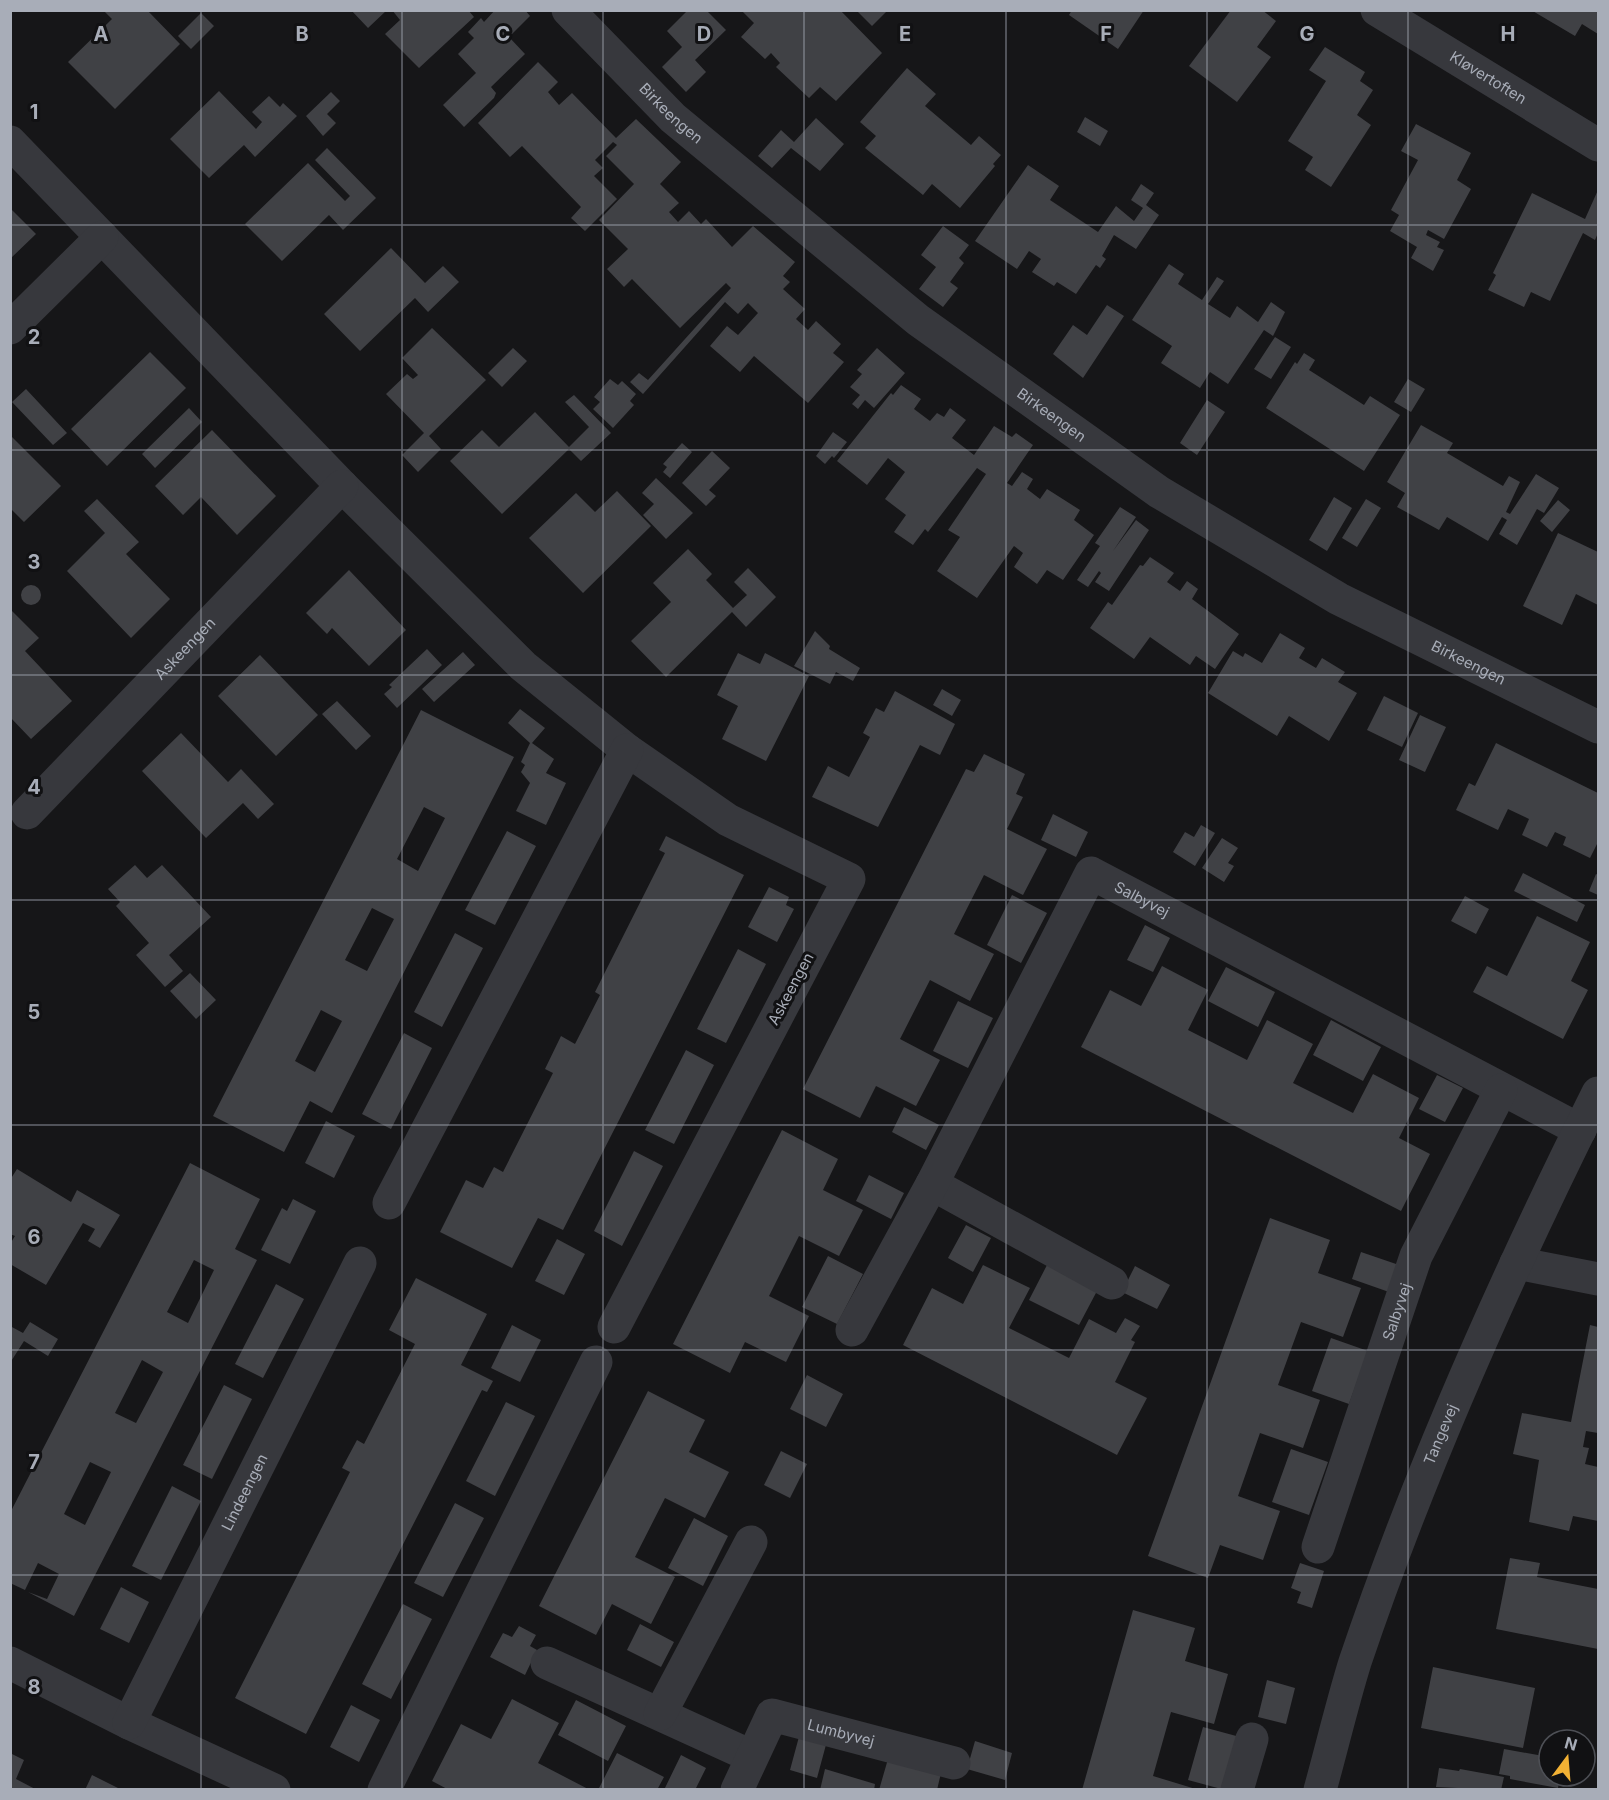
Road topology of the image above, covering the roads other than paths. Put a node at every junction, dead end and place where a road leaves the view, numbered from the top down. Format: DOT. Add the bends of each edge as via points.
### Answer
graph roads {
  1 [pos="568,10"];
  2 [pos="1377,10"];
  3 [pos="10,142"];
  4 [pos="1599,145"];
  5 [pos="102,237"];
  6 [pos="10,328"];
  7 [pos="342,486"];
  8 [pos="1599,727"];
  9 [pos="627,750"];
  10 [pos="27,813"];
  11 [pos="1501,1090"];
  12 [pos="1599,1093"];
  13 [pos="1580,1130"];
  14 [pos="932,1184"];
  15 [pos="388,1203"];
  16 [pos="360,1263"];
  17 [pos="1516,1263"];
  18 [pos="1599,1279"];
  19 [pos="1112,1283"];
  20 [pos="614,1327"];
  21 [pos="852,1330"];
  22 [pos="596,1362"];
  23 [pos="751,1542"];
  24 [pos="1318,1547"];
  25 [pos="10,1663"];
  26 [pos="547,1663"];
  27 [pos="660,1714"];
  28 [pos="129,1723"];
  29 [pos="1252,1739"];
  30 [pos="752,1756"];
  31 [pos="954,1763"];
  32 [pos="274,1790"];
  33 [pos="384,1790"];
  34 [pos="737,1790"];
  35 [pos="1238,1790"];
  36 [pos="1320,1790"];
  1 -- 8 [label="street, Birkeengen" via="674,118 918,320 1159,492 1338,598"];
  2 -- 4 [label="street, Kløvertoften"];
  3 -- 5 [label="street, Askeengen"];
  5 -- 6 [label="street"];
  5 -- 7 [label="street, Askeengen"];
  7 -- 9 [label="street, Askeengen" via="523,666"];
  7 -- 10 [label="street, Askeengen"];
  9 -- 15 [label="street"];
  9 -- 20 [label="street, Askeengen" via="728,820 849,879"];
  11 -- 13 [label="street, Salbyvej"];
  11 -- 14 [label="street, Salbyvej" via="1091,873"];
  11 -- 24 [label="street, Salbyvej" via="1416,1256"];
  12 -- 13 [label="street, Tangevej"];
  13 -- 17 [label="street, Tangevej"];
  14 -- 19 [label="street"];
  14 -- 21 [label="street, Salbyvej"];
  16 -- 28 [label="street, Lindeengen"];
  17 -- 18 [label="street"];
  17 -- 36 [label="street, Tangevej" via="1416,1496 1355,1663"];
  22 -- 33 [label="street"];
  23 -- 27 [label="street"];
  25 -- 28 [label="street"];
  26 -- 27 [label="street"];
  27 -- 30 [label="street"];
  28 -- 32 [label="street"];
  29 -- 35 [label="street"];
  30 -- 31 [label="street, Lumbyvej" via="772,1715"];
  30 -- 34 [label="street, Lumbyvej"];
}
